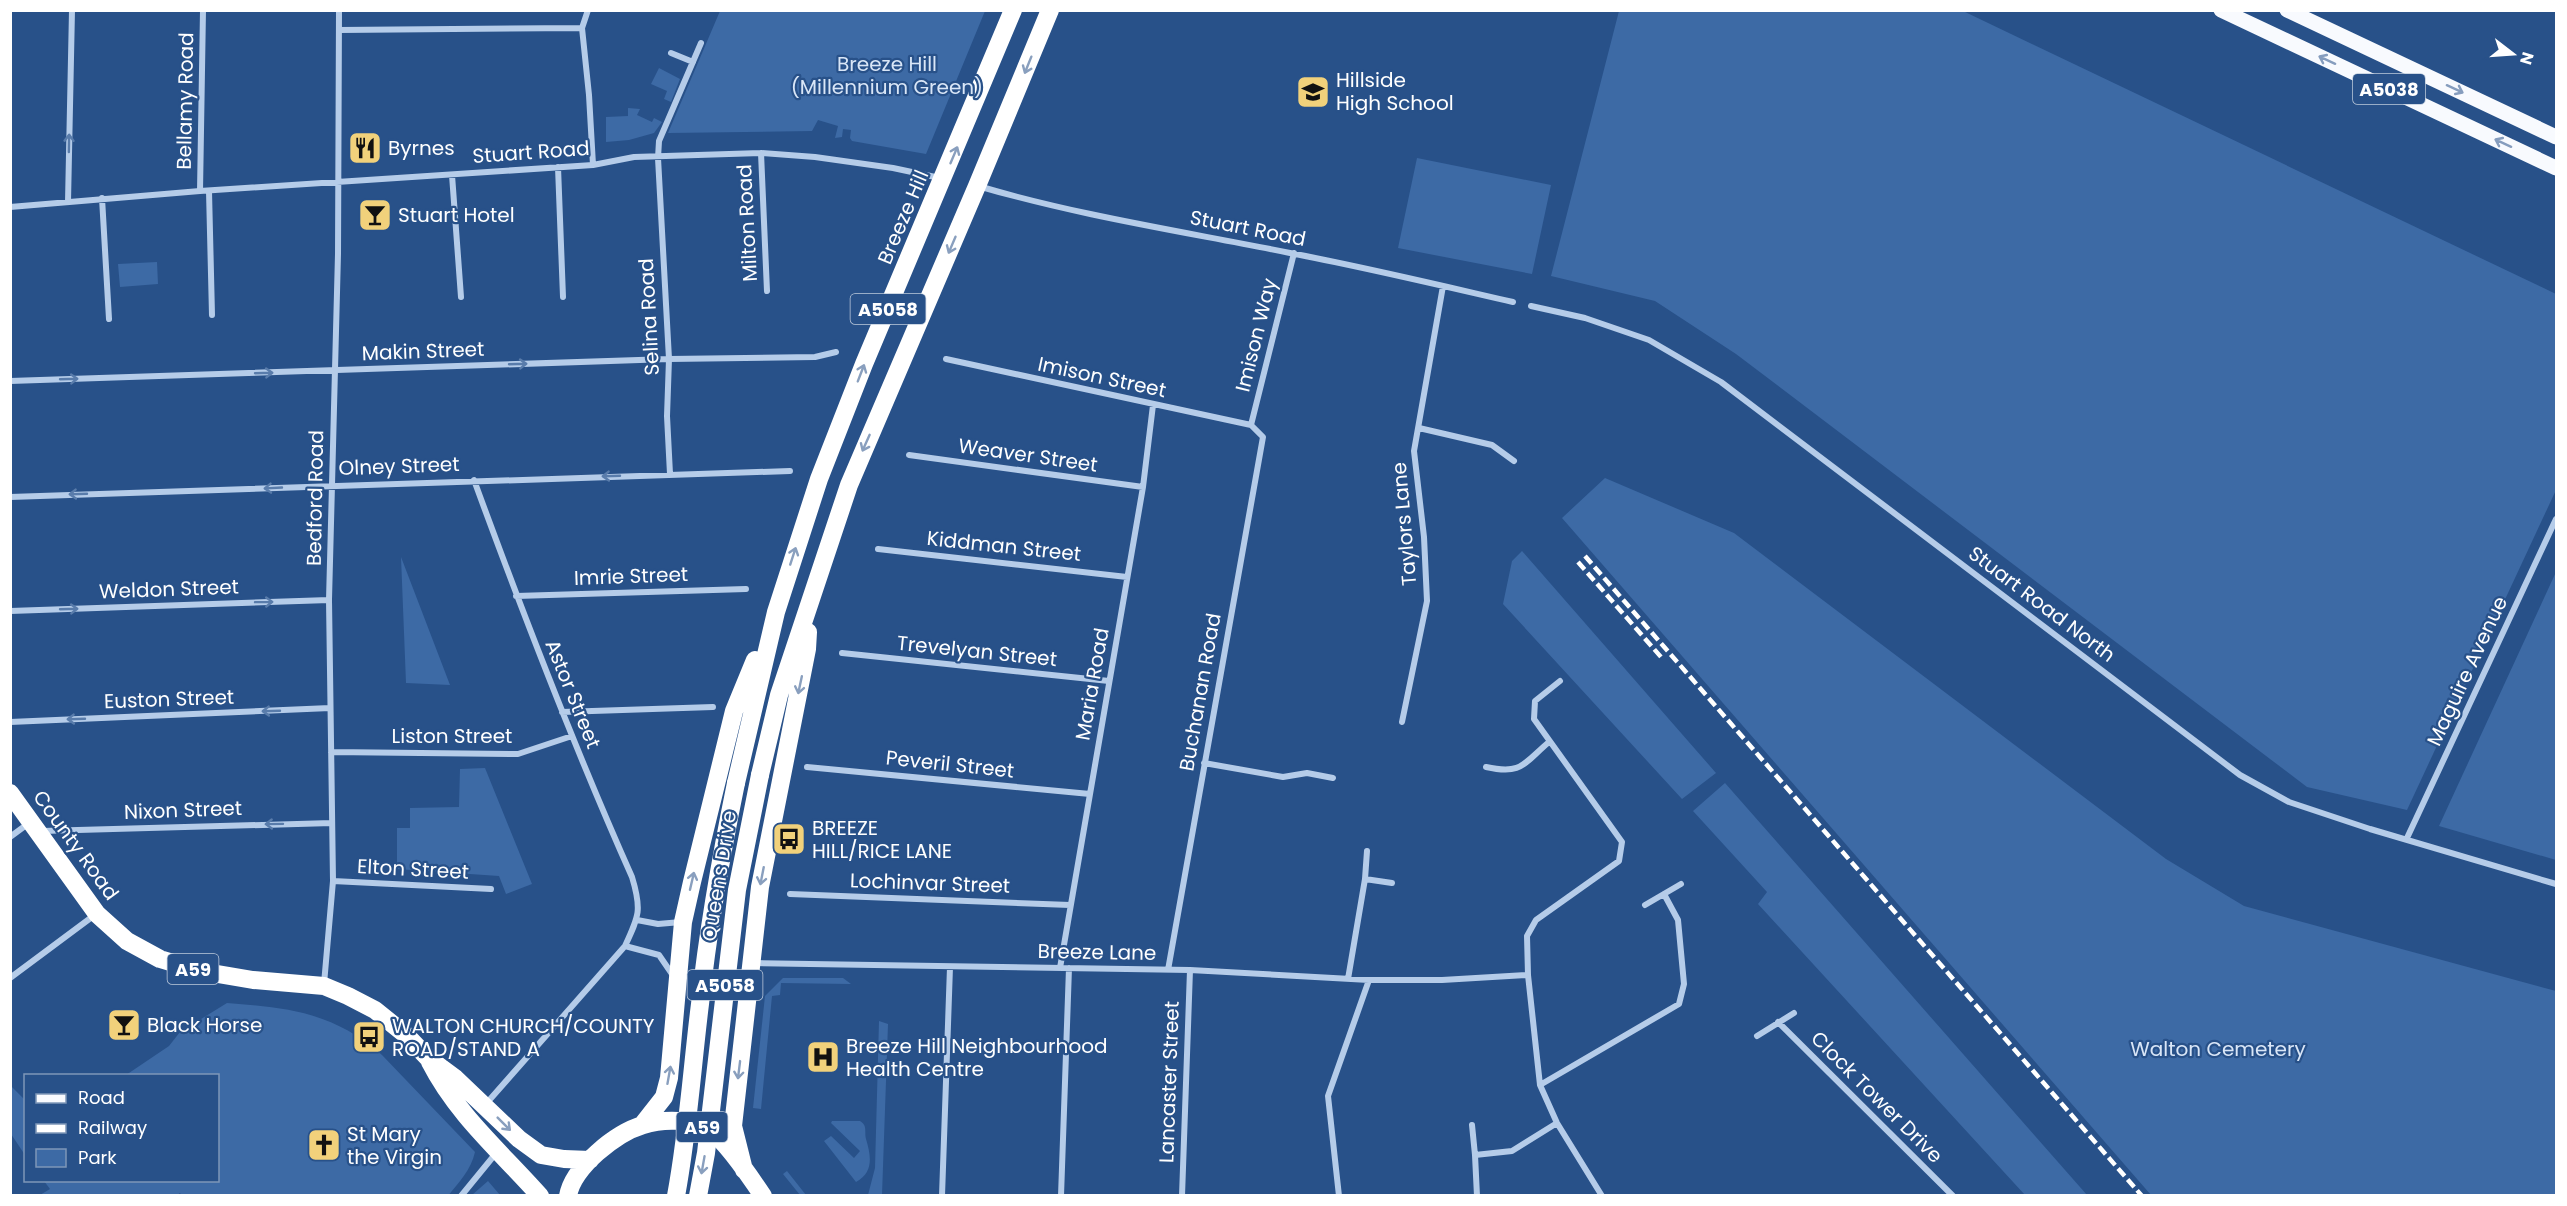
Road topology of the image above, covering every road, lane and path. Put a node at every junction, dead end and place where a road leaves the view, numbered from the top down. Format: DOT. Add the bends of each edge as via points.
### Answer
graph roads {
  1 [pos="72,10"];
  2 [pos="203,10"];
  3 [pos="339,10"];
  4 [pos="588,10"];
  5 [pos="1013,10"];
  6 [pos="1050,10"];
  7 [pos="2221,10"];
  8 [pos="2288,10"];
  9 [pos="582,28"];
  10 [pos="339,30"];
  11 [pos="701,43"];
  12 [pos="672,53"];
  13 [pos="693,62"];
  14 [pos="2556,137"];
  15 [pos="761,153"];
  16 [pos="658,158"];
  17 [pos="593,165"];
  18 [pos="558,167"];
  19 [pos="2556,168"];
  20 [pos="452,175"];
  21 [pos="944,179"];
  22 [pos="339,182"];
  23 [pos="977,186"];
  24 [pos="200,191"];
  25 [pos="209,191"];
  26 [pos="102,198"];
  27 [pos="68,202"];
  28 [pos="10,207"];
  29 [pos="1294,254"];
  30 [pos="1443,286"];
  31 [pos="767,291"];
  32 [pos="461,297"];
  33 [pos="564,297"];
  34 [pos="1513,302"];
  35 [pos="1531,306"];
  36 [pos="212,315"];
  37 [pos="109,319"];
  38 [pos="836,352"];
  39 [pos="669,359"];
  40 [pos="946,359"];
  41 [pos="334,370"];
  42 [pos="10,381"];
  43 [pos="1153,405"];
  44 [pos="1251,426"];
  45 [pos="1419,428"];
  46 [pos="909,455"];
  47 [pos="1514,461"];
  48 [pos="790,471"];
  49 [pos="670,474"];
  50 [pos="474,480"];
  51 [pos="332,485"];
  52 [pos="1143,487"];
  53 [pos="10,497"];
  54 [pos="2556,519"];
  55 [pos="878,549"];
  56 [pos="1127,577"];
  57 [pos="746,589"];
  58 [pos="516,596"];
  59 [pos="329,600"];
  60 [pos="809,606"];
  61 [pos="10,611"];
  62 [pos="776,612"];
  63 [pos="842,653"];
  64 [pos="1108,681"];
  65 [pos="1560,681"];
  66 [pos="713,707"];
  67 [pos="330,708"];
  68 [pos="562,712"];
  69 [pos="10,722"];
  70 [pos="1402,722"];
  71 [pos="572,736"];
  72 [pos="1549,742"];
  73 [pos="331,752"];
  74 [pos="1204,763"];
  75 [pos="807,767"];
  76 [pos="1486,767"];
  77 [pos="1334,778"];
  78 [pos="10,793"];
  79 [pos="1090,794"];
  80 [pos="332,823"];
  81 [pos="33,827"];
  82 [pos="10,837"];
  83 [pos="2407,838"];
  84 [pos="1367,851"];
  85 [pos="1365,879"];
  86 [pos="333,881"];
  87 [pos="1392,883"];
  88 [pos="1681,884"];
  89 [pos="2556,884"];
  90 [pos="491,889"];
  91 [pos="789,894"];
  92 [pos="1664,894"];
  93 [pos="1070,905"];
  94 [pos="1645,906"];
  95 [pos="97,914"];
  96 [pos="637,920"];
  97 [pos="684,922"];
  98 [pos="625,946"];
  99 [pos="752,963"];
  100 [pos="950,967"];
  101 [pos="1060,968"];
  102 [pos="1069,968"];
  103 [pos="1168,970"];
  104 [pos="1190,970"];
  105 [pos="1528,975"];
  106 [pos="10,978"];
  107 [pos="1348,978"];
  108 [pos="1368,980"];
  109 [pos="324,986"];
  110 [pos="678,992"];
  111 [pos="1794,1013"];
  112 [pos="1778,1023"];
  113 [pos="1757,1036"];
  114 [pos="428,1058"];
  115 [pos="1540,1085"];
  116 [pos="484,1105"];
  117 [pos="1557,1123"];
  118 [pos="642,1125"];
  119 [pos="1472,1125"];
  120 [pos="498,1152"];
  121 [pos="1474,1155"];
  122 [pos="590,1160"];
  123 [pos="744,1170"];
  124 [pos="461,1196"];
  125 [pos="540,1196"];
  126 [pos="568,1196"];
  127 [pos="676,1196"];
  128 [pos="698,1196"];
  129 [pos="764,1196"];
  130 [pos="942,1196"];
  131 [pos="1061,1196"];
  132 [pos="1182,1196"];
  133 [pos="1339,1196"];
  134 [pos="1477,1196"];
  135 [pos="1602,1196"];
  136 [pos="1953,1196"];
  27 -- 1 [label="street, one-way"];
  2 -- 24 [label="street, Bellamy Road"];
  3 -- 10 [label="street, Bedford Road"];
  4 -- 9 [label="street"];
  21 -- 5 [label="highway, Breeze Hill / A5058, one-way"];
  6 -- 23 [label="highway, A5058, one-way"];
  19 -- 7 [label="main road, A5038, one-way"];
  8 -- 14 [label="main road, A5038, one-way"];
  9 -- 10 [label="street"];
  9 -- 17 [label="street"];
  10 -- 22 [label="street, Bedford Road"];
  11 -- 13 [label="street, Selina Road"];
  12 -- 13 [label="street"];
  13 -- 16 [label="street, Selina Road" via="660,141"];
  15 -- 16 [label="street, Stuart Road"];
  15 -- 21 [label="street, Stuart Road" via="893,168"];
  15 -- 31 [label="street, Milton Road"];
  16 -- 17 [label="street, Stuart Road" via="634,157"];
  16 -- 39 [label="street, Selina Road"];
  17 -- 18 [label="street, Stuart Road"];
  18 -- 20 [label="street, Stuart Road"];
  18 -- 33 [label="street"];
  20 -- 22 [label="street, Stuart Road"];
  20 -- 32 [label="street"];
  62 -- 21 [label="highway, Breeze Hill / A5058, one-way" via="819,479"];
  22 -- 25 [label="street, Stuart Road"];
  22 -- 41 [label="street, Bedford Road"];
  23 -- 29 [label="street, Stuart Road" via="1125,221"];
  23 -- 60 [label="highway, A5058, one-way" via="849,485"];
  24 -- 25 [label="street, Stuart Road"];
  24 -- 26 [label="street, Stuart Road"];
  25 -- 36 [label="street"];
  26 -- 27 [label="street, Stuart Road"];
  26 -- 37 [label="street"];
  27 -- 28 [label="street, Stuart Road"];
  29 -- 30 [label="street, Stuart Road"];
  29 -- 44 [label="street, Imison Way"];
  30 -- 34 [label="street, Stuart Road"];
  30 -- 45 [label="street, Taylors Lane"];
  35 -- 83 [label="street, Stuart Road North" via="1585,318 1649,340 1721,382 2240,775 2289,802"];
  38 -- 39 [label="street, Makin Street" via="814,357"];
  41 -- 39 [label="street, Makin Street, one-way"];
  39 -- 49 [label="street, Selina Road"];
  40 -- 43 [label="street, Imison Street"];
  42 -- 41 [label="street, Makin Street, one-way"];
  41 -- 51 [label="street, Bedford Road"];
  43 -- 44 [label="street, Imison Street"];
  43 -- 52 [label="street, Maria Road"];
  44 -- 74 [label="street, Buchanan Road" via="1263,437"];
  45 -- 47 [label="street" via="1492,445"];
  45 -- 70 [label="street, Taylors Lane" via="1414,451 1427,601"];
  46 -- 52 [label="street, Weaver Street"];
  48 -- 49 [label="street, Olney Street"];
  49 -- 50 [label="street, Olney Street, one-way"];
  50 -- 51 [label="street, Olney Street"];
  50 -- 58 [label="street, Astor Street"];
  51 -- 53 [label="street, Olney Street, one-way"];
  51 -- 59 [label="street, Bedford Road"];
  52 -- 56 [label="street, Maria Road"];
  54 -- 83 [label="street, Maguire Avenue"];
  55 -- 56 [label="street, Kiddman Street"];
  56 -- 64 [label="street, Maria Road"];
  57 -- 58 [label="street, Imrie Street"];
  58 -- 68 [label="street, Astor Street"];
  61 -- 59 [label="street, Weldon Street, one-way"];
  59 -- 67 [label="street, Bedford Road"];
  60 -- 99 [label="highway, one-way" via="807,649 760,888"];
  60 -- 128 [label="highway, Queens Drive / A5058, one-way, bridge" via="780,695 737,890"];
  97 -- 62 [label="highway, one-way" via="734,711"];
  62 -- 127 [label="highway, Queens Drive / A5058, bridge" via="724,841"];
  63 -- 64 [label="street, Trevelyan Street"];
  64 -- 79 [label="street, Maria Road"];
  65 -- 72 [label="street" via="1535,701 1534,719"];
  66 -- 68 [label="street"];
  67 -- 69 [label="street, Euston Street, one-way"];
  67 -- 73 [label="street, Bedford Road"];
  68 -- 71 [label="street, Astor Street"];
  71 -- 73 [label="street, Liston Street" via="518,754"];
  71 -- 96 [label="street, Astor Street" via="632,877 639,901"];
  72 -- 76 [label="street" via="1517,770"];
  72 -- 105 [label="street" via="1622,842 1619,861 1536,920 1527,936"];
  73 -- 80 [label="street, Bedford Road"];
  74 -- 77 [label="street" via="1283,777 1307,773"];
  74 -- 103 [label="street, Buchanan Road"];
  75 -- 79 [label="street, Peveril Street"];
  78 -- 81 [label="highway, County Road / A59"];
  79 -- 93 [label="street, Maria Road"];
  80 -- 81 [label="street, Nixon Street, one-way"];
  80 -- 86 [label="street, Bedford Road"];
  81 -- 82 [label="street"];
  81 -- 95 [label="highway, County Road / A59"];
  83 -- 89 [label="street, Stuart Road North"];
  84 -- 85 [label="street"];
  85 -- 87 [label="street"];
  85 -- 107 [label="street"];
  86 -- 90 [label="street, Elton Street"];
  86 -- 109 [label="street, Bedford Road"];
  88 -- 92 [label="street"];
  91 -- 93 [label="street, Lochinvar Street"];
  92 -- 94 [label="street"];
  92 -- 115 [label="street" via="1678,920 1684,984 1679,1004"];
  93 -- 101 [label="street, Maria Road"];
  95 -- 106 [label="street"];
  95 -- 109 [label="highway, County Road / A59" via="127,941 160,960 253,980"];
  96 -- 97 [label="street" via="658,924"];
  96 -- 98 [label="street"];
  97 -- 110 [label="highway"];
  98 -- 110 [label="street" via="659,955 671,971"];
  98 -- 116 [label="street"];
  99 -- 100 [label="street, Breeze Lane"];
  99 -- 123 [label="highway, one-way" via="733,1126"];
  100 -- 101 [label="street, Breeze Lane"];
  100 -- 130 [label="street"];
  101 -- 102 [label="street, Breeze Lane"];
  102 -- 103 [label="street, Breeze Lane"];
  102 -- 131 [label="street"];
  103 -- 104 [label="street, Breeze Lane"];
  104 -- 107 [label="street, Breeze Lane"];
  104 -- 132 [label="street, Lancaster Street"];
  105 -- 108 [label="street, Breeze Lane"];
  105 -- 115 [label="street"];
  107 -- 108 [label="street, Breeze Lane"];
  108 -- 133 [label="street" via="1328,1096"];
  109 -- 114 [label="highway, County Road / A59" via="375,1010"];
  118 -- 110 [label="highway, one-way" via="664,1098"];
  111 -- 112 [label="street"];
  112 -- 113 [label="street"];
  112 -- 136 [label="street, Clock Tower Drive"];
  114 -- 116 [label="highway, County Road / A59"];
  114 -- 120 [label="highway, County Road / A59" via="447,1091"];
  115 -- 117 [label="street"];
  116 -- 122 [label="highway, County Road / A59, one-way" via="541,1155"];
  117 -- 121 [label="street" via="1512,1151"];
  117 -- 135 [label="street"];
  118 -- 122 [label="highway, A59"];
  118 -- 123 [label="highway, A59" via="674,1120 710,1130"];
  119 -- 121 [label="street"];
  120 -- 124 [label="street"];
  120 -- 125 [label="highway, County Road / A59"];
  121 -- 134 [label="street"];
  122 -- 126 [label="highway, A59" via="578,1172"];
  123 -- 129 [label="highway, A59"];
}
